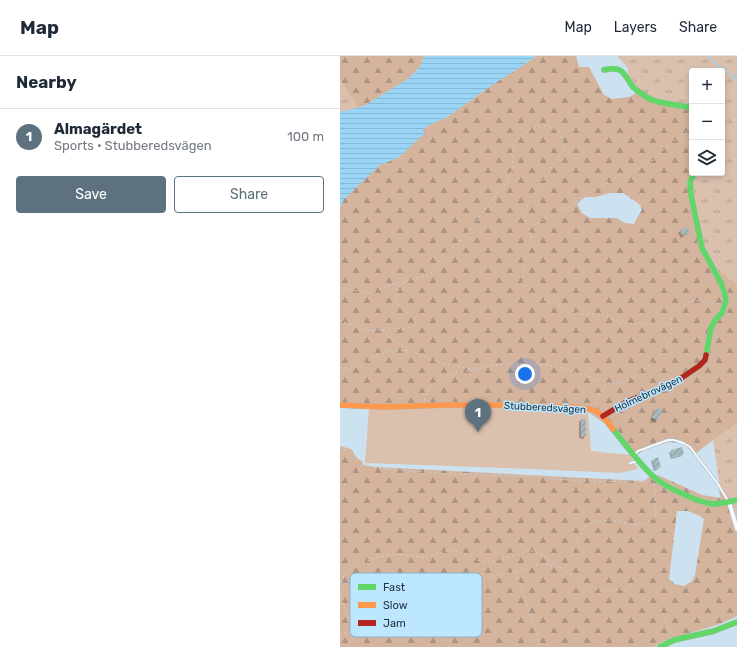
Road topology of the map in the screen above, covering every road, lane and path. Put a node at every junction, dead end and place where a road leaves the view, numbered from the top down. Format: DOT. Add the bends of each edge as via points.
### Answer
graph roads {
  1 [pos="604,70"];
  2 [pos="414,73"];
  3 [pos="419,78"];
  4 [pos="364,106"];
  5 [pos="689,108"];
  6 [pos="368,111"];
  7 [pos="737,120"];
  8 [pos="725,122"];
  9 [pos="689,130"];
  10 [pos="423,133"];
  11 [pos="419,138"];
  12 [pos="693,176"];
  13 [pos="525,221"];
  14 [pos="406,280"];
  15 [pos="340,288"];
  16 [pos="726,301"];
  17 [pos="340,320"];
  18 [pos="671,324"];
  19 [pos="382,329"];
  20 [pos="407,350"];
  21 [pos="340,368"];
  22 [pos="474,369"];
  23 [pos="608,383"];
  24 [pos="340,405"];
  25 [pos="425,406"];
  26 [pos="594,410"];
  27 [pos="364,411"];
  28 [pos="603,416"];
  29 [pos="340,448"];
  30 [pos="634,455"];
  31 [pos="638,460"];
  32 [pos="360,461"];
  33 [pos="363,463"];
  34 [pos="630,463"];
  35 [pos="656,478"];
  36 [pos="340,489"];
  37 [pos="737,500"];
  38 [pos="729,502"];
  39 [pos="737,529"];
  40 [pos="561,568"];
  41 [pos="515,572"];
  42 [pos="482,579"];
  43 [pos="341,582"];
  44 [pos="340,587"];
  45 [pos="340,593"];
  46 [pos="350,621"];
  47 [pos="737,622"];
  48 [pos="350,630"];
  49 [pos="340,636"];
  50 [pos="354,637"];
  51 [pos="439,637"];
  52 [pos="675,641"];
  53 [pos="346,647"];
  54 [pos="450,647"];
  55 [pos="540,647"];
  56 [pos="660,647"];
  1 -- 5 [label="street" via="614,68 623,72 635,88 654,101"];
  2 -- 3 [label="path"];
  4 -- 6 [label="path"];
  7 -- 8 [label="path"];
  9 -- 13 [label="path" via="640,168 613,178 536,224"];
  10 -- 11 [label="path"];
  12 -- 16 [label="street" via="690,182 691,195 702,248 721,283"];
  13 -- 14 [label="path" via="526,208 563,151 563,141 558,133 548,126 538,126 522,134 514,145 512,173 480,217 461,241 446,253 436,269 426,276"];
  13 -- 18 [label="path" via="530,229 532,241 522,270 523,284 536,296 581,314 603,315 623,323"];
  14 -- 15 [label="path" via="371,293"];
  14 -- 19 [label="path" via="399,289 398,303 400,308 416,319 416,322 414,326 406,329"];
  16 -- 18 [label="path" via="714,304 694,300 689,302 671,316"];
  16 -- 28 [label="street, Holmebrovägen" via="722,313 711,328 705,360 699,366 674,383 626,402"];
  17 -- 19 [label="path" via="370,331"];
  18 -- 23 [label="path" via="671,339 643,369 622,382"];
  19 -- 20 [label="path"];
  20 -- 21 [label="path" via="385,352 360,366"];
  20 -- 22 [label="path" via="445,364"];
  22 -- 23 [label="path" via="505,364 542,364"];
  22 -- 25 [label="path" via="446,376 429,387"];
  23 -- 26 [label="path" via="598,395"];
  24 -- 25 [label="street, Stubberedsvägen"];
  25 -- 26 [label="street, Stubberedsvägen" via="574,407"];
  26 -- 28 [label="street, Stubberedsvägen"];
  27 -- 32 [label="path" via="363,455"];
  28 -- 30 [label="street, Stubberedsvägen"];
  29 -- 32 [label="path"];
  30 -- 31 [label="street, Stubberedsvägen"];
  30 -- 38 [label="lane" via="638,451 668,440 683,443 690,447"];
  31 -- 34 [label="lane"];
  31 -- 35 [label="street, Stubberedsvägen"];
  32 -- 33 [label="path"];
  33 -- 35 [label="path" via="377,468 450,474 584,481 648,482"];
  33 -- 36 [label="path" via="356,474"];
  35 -- 38 [label="street, Stubberedsvägen" via="697,500 711,504"];
  35 -- 40 [label="path" via="654,518 647,523 636,525 610,520 591,523 582,530 569,560"];
  37 -- 38 [label="street, Stubberedsvägen"];
  38 -- 39 [label="street"];
  40 -- 41 [label="path" via="544,564"];
  40 -- 43 [label="path" via="534,551 488,562 476,560 458,551 445,550 424,557 393,554 376,557 344,575"];
  40 -- 52 [label="path" via="602,591 620,589 651,602 659,608 666,619"];
  41 -- 42 [label="path"];
  41 -- 55 [label="path"];
  43 -- 44 [label="path"];
  45 -- 46 [label="path"];
  47 -- 52 [label="street"];
  48 -- 49 [label="path"];
  50 -- 53 [label="path"];
  51 -- 54 [label="path"];
  52 -- 56 [label="street"];
}
